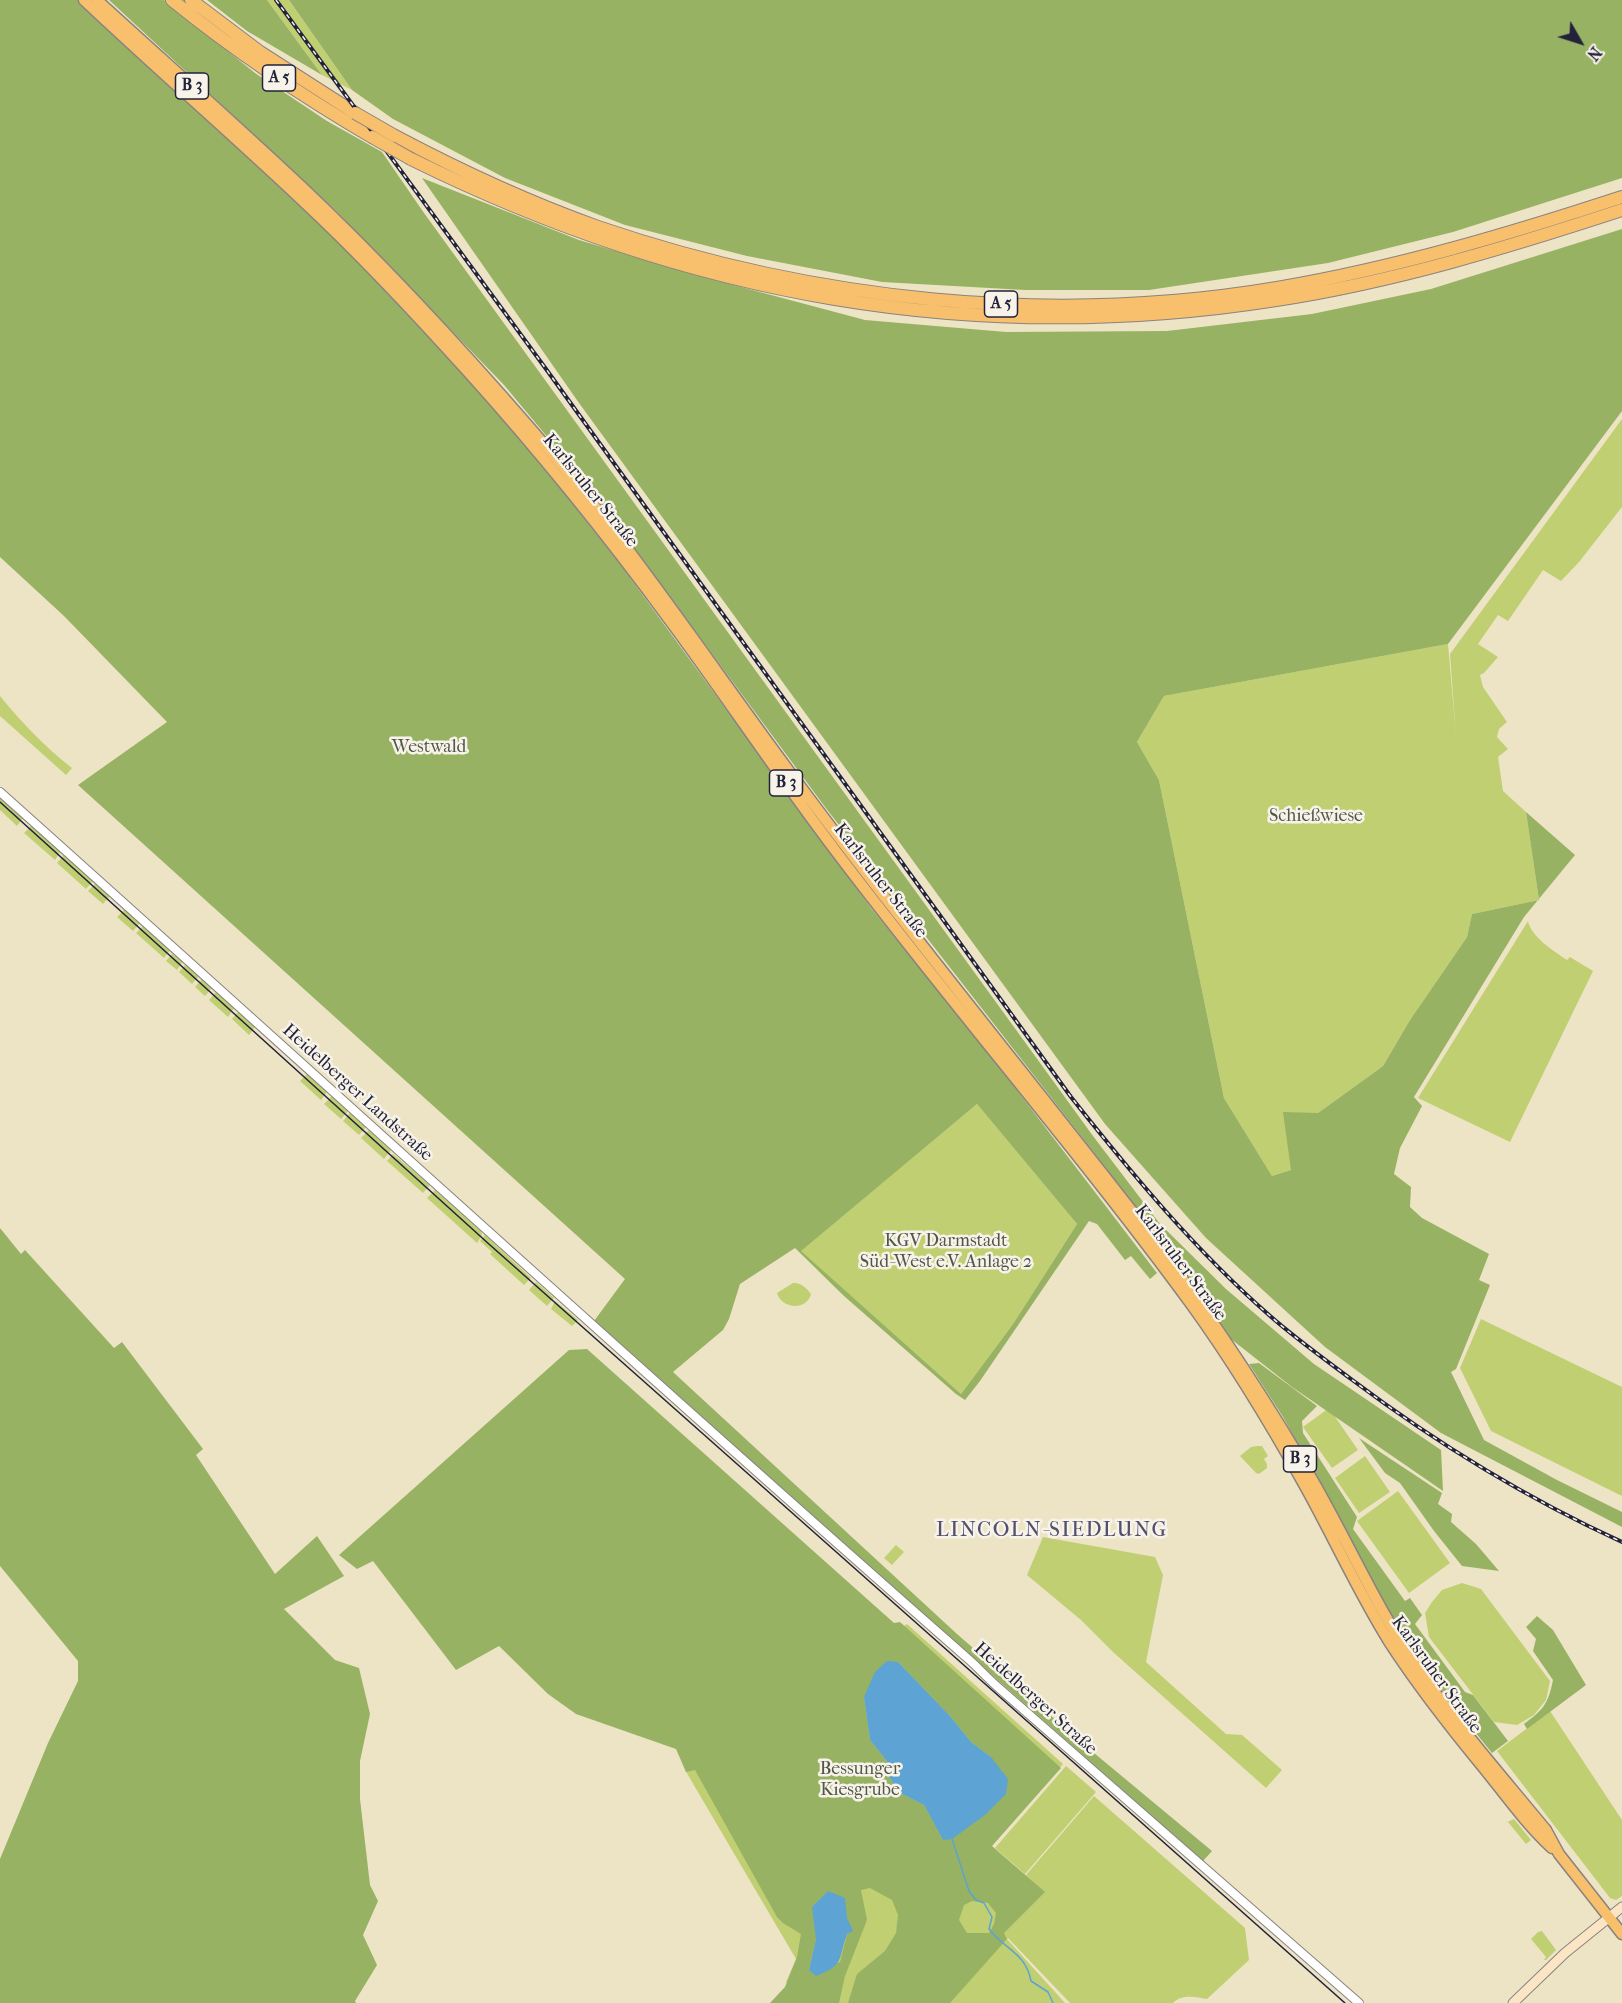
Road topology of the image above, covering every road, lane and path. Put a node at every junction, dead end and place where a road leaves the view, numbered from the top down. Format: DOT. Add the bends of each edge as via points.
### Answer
graph roads {
  1 [pos="84,0"];
  2 [pos="98,0"];
  3 [pos="172,0"];
  4 [pos="191,0"];
  5 [pos="1622,197"];
  6 [pos="1622,210"];
  7 [pos="0,792"];
  8 [pos="693,1416"];
  9 [pos="1559,1854"];
  10 [pos="1622,1907"];
  11 [pos="1622,1915"];
  12 [pos="1611,1920"];
  13 [pos="1622,1934"];
  14 [pos="1359,2003"];
  15 [pos="1513,2003"];
  16 [pos="1521,2003"];
  1 -- 9 [label="main road, Karlsruher Straße / B 3" via="373,271 470,374 579,502 672,624 819,830 1088,1168 1193,1308 1275,1434 1368,1607 1402,1661 1539,1836"];
  2 -- 9 [label="main road, Karlsruher Straße / B 3" via="306,190 393,277 526,423 598,512 670,604 788,771 1204,1308 1314,1482 1377,1602 1412,1659 1439,1699 1546,1830"];
  3 -- 6 [label="highway, A 5, bridge" via="298,91 372,137 505,203 614,245 705,272 848,301 928,311 1057,317 1201,310 1355,285 1452,261"];
  4 -- 5 [label="highway, A 5, bridge" via="268,58 355,113 462,170 615,232 697,257 827,286 991,303 1144,303 1276,288 1349,274 1434,254"];
  7 -- 8 [label="street, Heidelberger Landstraße"];
  8 -- 14 [label="street, Heidelberger Straße"];
  9 -- 12 [label="main road, Karlsruher Straße / B 3"];
  10 -- 12 [label="main road"];
  11 -- 12 [label="main road"];
  12 -- 13 [label="main road, Karlsruher Straße"];
  12 -- 15 [label="main road" via="1565,1953"];
  12 -- 16 [label="main road"];
}
